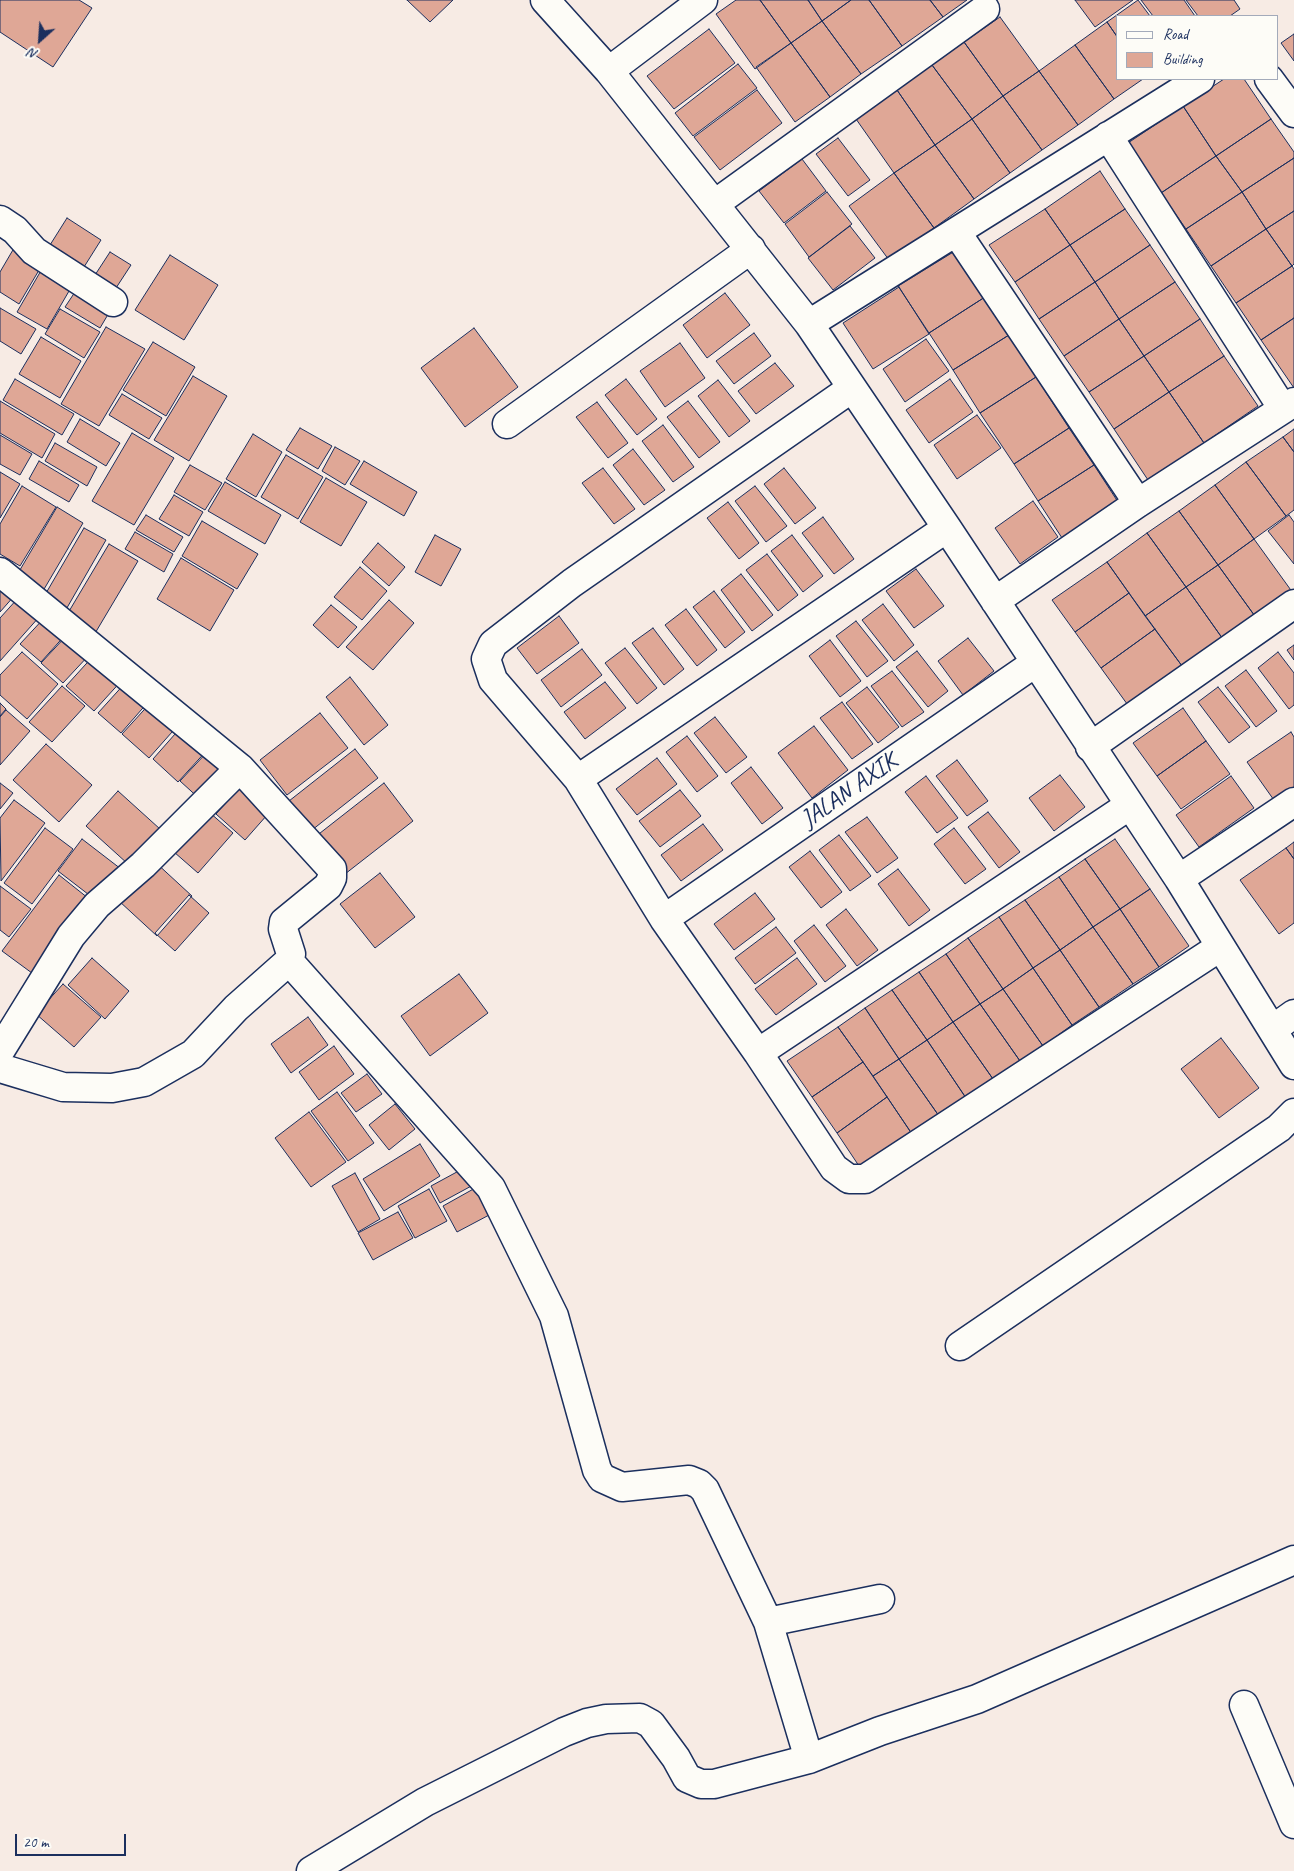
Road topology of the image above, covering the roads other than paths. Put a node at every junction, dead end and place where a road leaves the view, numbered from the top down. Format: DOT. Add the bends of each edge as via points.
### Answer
graph roads {
  1 [pos="545,0"];
  2 [pos="703,0"];
  3 [pos="985,9"];
  4 [pos="609,71"];
  5 [pos="1198,80"];
  6 [pos="1270,80"];
  7 [pos="1294,113"];
  8 [pos="1108,136"];
  9 [pos="716,203"];
  10 [pos="0,220"];
  11 [pos="957,233"];
  12 [pos="751,250"];
  13 [pos="113,302"];
  14 [pos="809,324"];
  15 [pos="852,388"];
  16 [pos="1289,406"];
  17 [pos="507,424"];
  18 [pos="1138,503"];
  19 [pos="947,528"];
  20 [pos="0,572"];
  21 [pos="995,601"];
  22 [pos="1294,604"];
  23 [pos="1035,663"];
  24 [pos="1090,747"];
  25 [pos="240,768"];
  26 [pos="578,779"];
  27 [pos="1294,802"];
  28 [pos="1130,805"];
  29 [pos="1179,879"];
  30 [pos="664,919"];
  31 [pos="1220,947"];
  32 [pos="289,961"];
  33 [pos="1284,1022"];
  34 [pos="0,1051"];
  35 [pos="758,1053"];
  36 [pos="1294,1065"];
  37 [pos="0,1068"];
  38 [pos="1294,1113"];
  39 [pos="960,1346"];
  40 [pos="1294,1560"];
  41 [pos="880,1598"];
  42 [pos="768,1622"];
  43 [pos="1244,1706"];
  44 [pos="809,1759"];
  45 [pos="1294,1824"];
  46 [pos="311,1871"];
  1 -- 4 [label="street"];
  2 -- 4 [label="street"];
  3 -- 9 [label="street"];
  4 -- 9 [label="street"];
  5 -- 8 [label="street"];
  6 -- 7 [label="street"];
  8 -- 11 [label="street"];
  8 -- 16 [label="street"];
  9 -- 12 [label="street"];
  10 -- 13 [label="street" via="15,230 34,252"];
  11 -- 14 [label="street"];
  11 -- 18 [label="street"];
  12 -- 14 [label="street"];
  12 -- 17 [label="street"];
  14 -- 15 [label="street"];
  15 -- 19 [label="street"];
  15 -- 26 [label="street" via="572,583 492,644 486,659 494,680"];
  16 -- 18 [label="street"];
  18 -- 21 [label="street"];
  19 -- 21 [label="street"];
  19 -- 26 [label="street"];
  20 -- 25 [label="street"];
  21 -- 23 [label="street"];
  22 -- 24 [label="street"];
  23 -- 24 [label="street"];
  23 -- 30 [label="street, JALAN AXIK"];
  24 -- 28 [label="street"];
  25 -- 32 [label="street" via="332,869 328,886 284,922"];
  25 -- 34 [label="street" via="76,930"];
  26 -- 30 [label="street"];
  27 -- 29 [label="street"];
  28 -- 29 [label="street"];
  28 -- 35 [label="street"];
  29 -- 31 [label="street"];
  30 -- 35 [label="street"];
  31 -- 33 [label="street"];
  31 -- 35 [label="street" via="865,1180 849,1178 834,1168"];
  32 -- 37 [label="street" via="236,1008 193,1054 144,1082 112,1088 63,1087"];
  32 -- 42 [label="street" via="491,1188 554,1316 597,1470 602,1478 622,1487 688,1480 699,1484 705,1490"];
  33 -- 36 [label="street"];
  38 -- 39 [label="street" via="1280,1128"];
  40 -- 44 [label="street" via="976,1699"];
  41 -- 42 [label="street"];
  42 -- 44 [label="street"];
  43 -- 45 [label="street"];
  44 -- 46 [label="street" via="714,1784 701,1784 687,1778 651,1724 640,1718 606,1719 564,1732 425,1802"];
}
